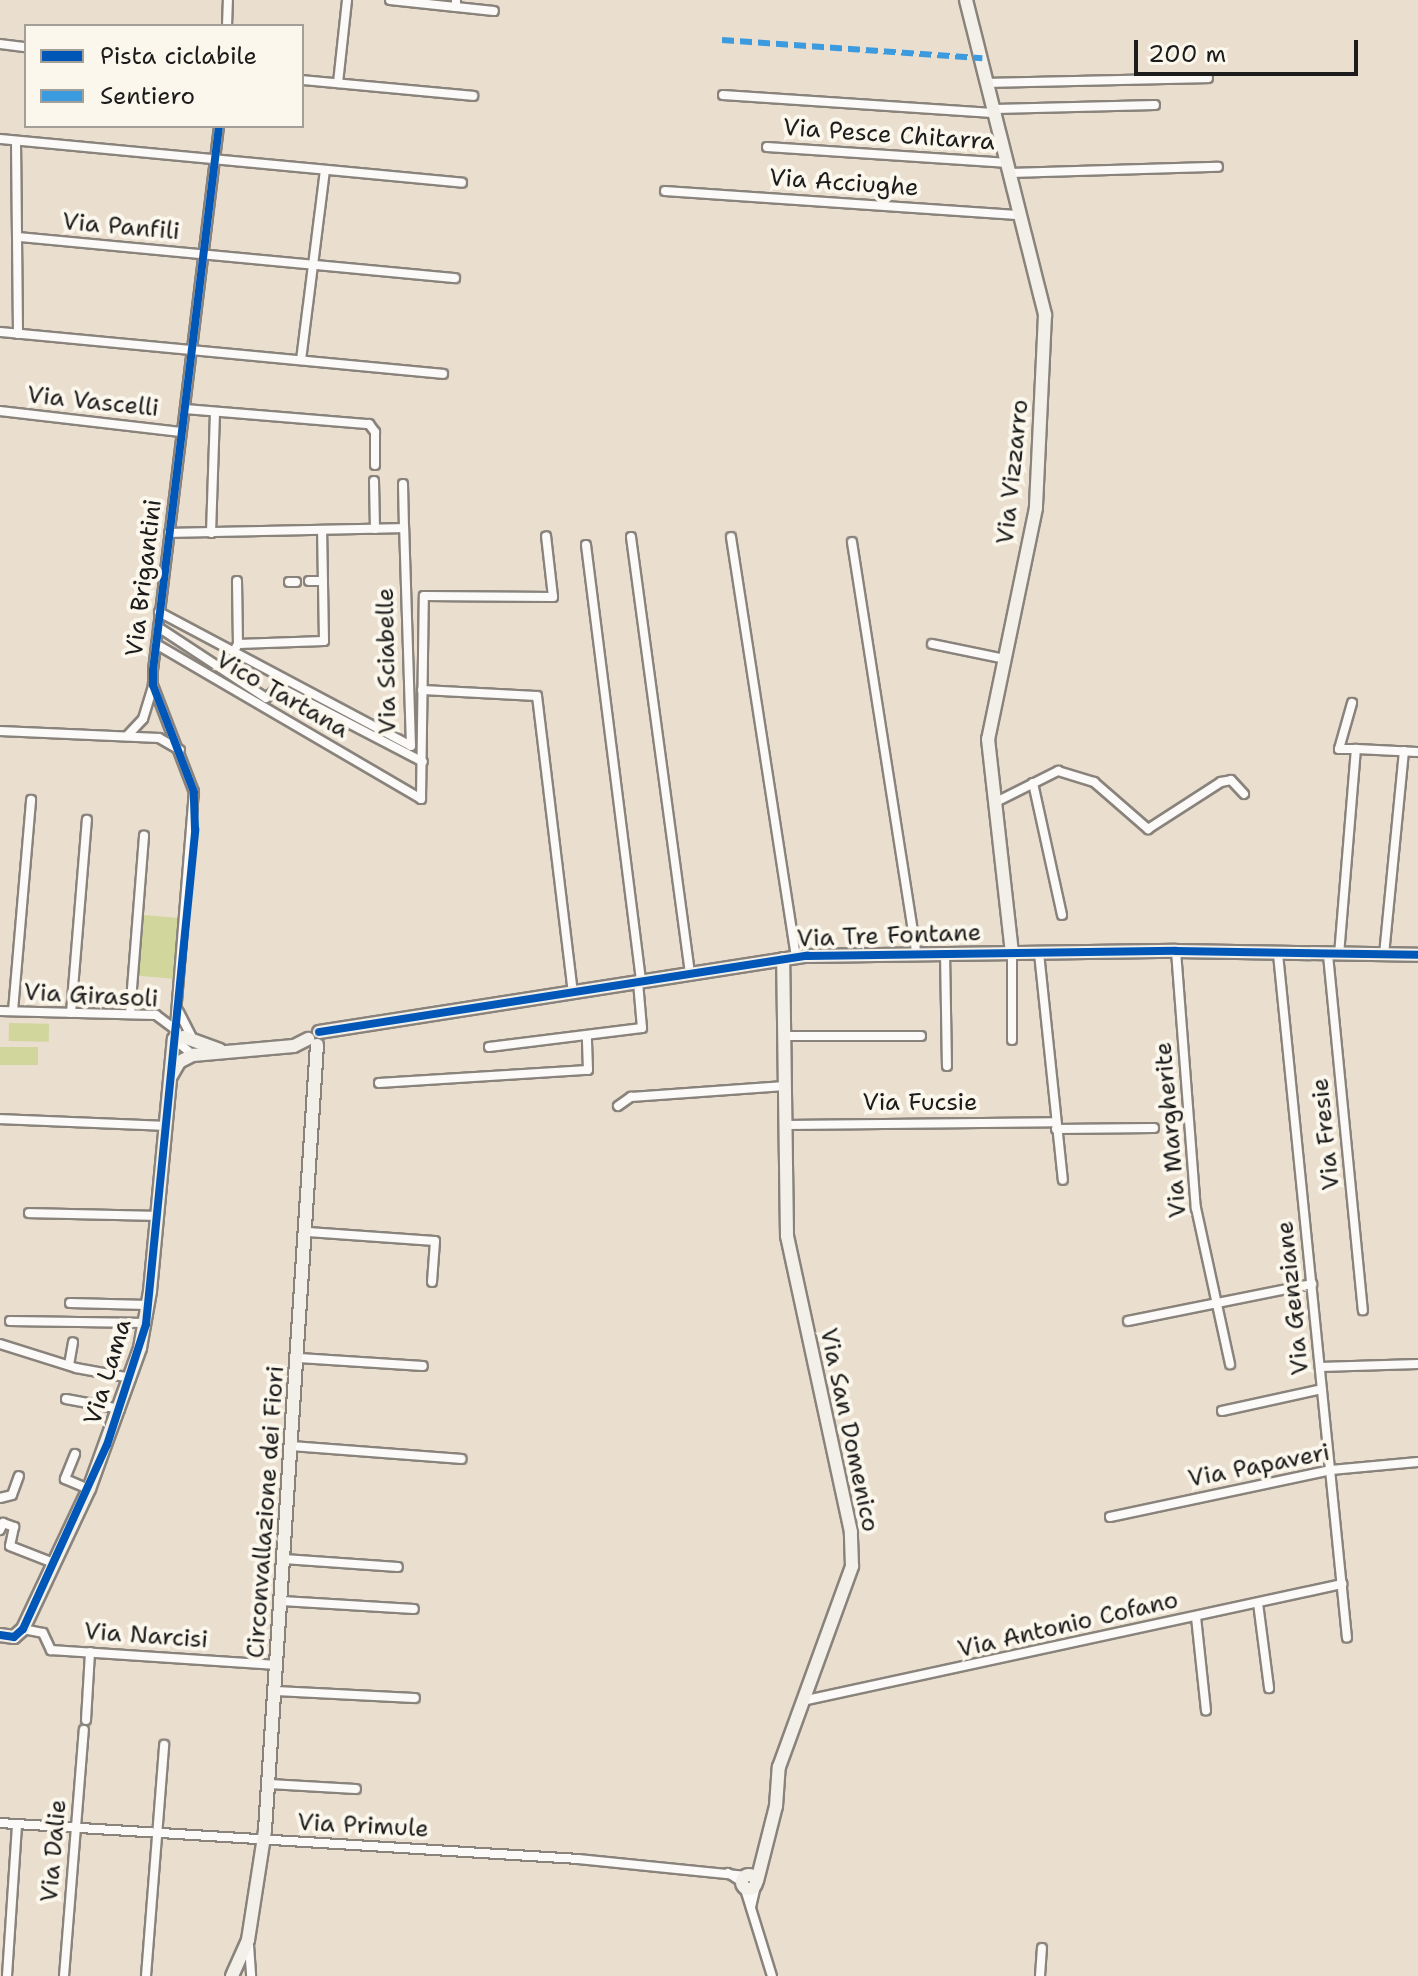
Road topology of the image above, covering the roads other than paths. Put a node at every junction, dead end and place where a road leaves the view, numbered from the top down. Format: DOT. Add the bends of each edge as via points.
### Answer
graph roads {
  1 [pos="228,0"];
  2 [pos="347,0"];
  3 [pos="390,0"];
  4 [pos="966,0"];
  5 [pos="456,4"];
  6 [pos="494,11"];
  7 [pos="227,24"];
  8 [pos="0,44"];
  9 [pos="24,47"];
  10 [pos="1208,78"];
  11 [pos="304,80"];
  12 [pos="338,83"];
  13 [pos="988,83"];
  14 [pos="723,95"];
  15 [pos="473,96"];
  16 [pos="1155,105"];
  17 [pos="995,111"];
  18 [pos="219,128"];
  19 [pos="0,139"];
  20 [pos="16,141"];
  21 [pos="767,147"];
  22 [pos="215,162"];
  23 [pos="1218,167"];
  24 [pos="1009,168"];
  25 [pos="325,171"];
  26 [pos="462,183"];
  27 [pos="665,191"];
  28 [pos="1020,215"];
  29 [pos="19,237"];
  30 [pos="203,255"];
  31 [pos="314,266"];
  32 [pos="455,278"];
  33 [pos="0,332"];
  34 [pos="18,334"];
  35 [pos="192,350"];
  36 [pos="301,360"];
  37 [pos="443,374"];
  38 [pos="185,409"];
  39 [pos="0,411"];
  40 [pos="215,412"];
  41 [pos="181,432"];
  42 [pos="375,465"];
  43 [pos="374,481"];
  44 [pos="403,484"];
  45 [pos="404,528"];
  46 [pos="375,529"];
  47 [pos="322,530"];
  48 [pos="169,533"];
  49 [pos="211,533"];
  50 [pos="546,536"];
  51 [pos="631,537"];
  52 [pos="731,537"];
  53 [pos="852,542"];
  54 [pos="586,545"];
  55 [pos="237,581"];
  56 [pos="309,581"];
  57 [pos="323,581"];
  58 [pos="159,612"];
  59 [pos="158,627"];
  60 [pos="156,644"];
  61 [pos="932,644"];
  62 [pos="236,647"];
  63 [pos="1005,659"];
  64 [pos="153,685"];
  65 [pos="422,690"];
  66 [pos="1352,703"];
  67 [pos="164,713"];
  68 [pos="143,719"];
  69 [pos="0,731"];
  70 [pos="171,731"];
  71 [pos="126,737"];
  72 [pos="159,738"];
  73 [pos="1356,749"];
  74 [pos="180,750"];
  75 [pos="1404,751"];
  76 [pos="1418,752"];
  77 [pos="423,762"];
  78 [pos="1033,783"];
  79 [pos="1244,794"];
  80 [pos="31,800"];
  81 [pos="993,803"];
  82 [pos="87,820"];
  83 [pos="144,836"];
  84 [pos="1062,915"];
  85 [pos="1176,951"];
  86 [pos="916,953"];
  87 [pos="945,953"];
  88 [pos="1012,953"];
  89 [pos="1039,953"];
  90 [pos="1278,954"];
  91 [pos="1334,955"];
  92 [pos="1384,955"];
  93 [pos="1418,955"];
  94 [pos="790,958"];
  95 [pos="690,973"];
  96 [pos="640,982"];
  97 [pos="573,995"];
  98 [pos="178,1009"];
  99 [pos="0,1011"];
  100 [pos="13,1011"];
  101 [pos="71,1013"];
  102 [pos="130,1014"];
  103 [pos="587,1035"];
  104 [pos="784,1036"];
  105 [pos="921,1036"];
  106 [pos="315,1039"];
  107 [pos="185,1040"];
  108 [pos="1012,1040"];
  109 [pos="489,1047"];
  110 [pos="947,1066"];
  111 [pos="167,1083"];
  112 [pos="379,1083"];
  113 [pos="785,1086"];
  114 [pos="618,1106"];
  115 [pos="0,1119"];
  116 [pos="786,1125"];
  117 [pos="1056,1125"];
  118 [pos="164,1126"];
  119 [pos="1154,1128"];
  120 [pos="1063,1180"];
  121 [pos="29,1213"];
  122 [pos="157,1216"];
  123 [pos="308,1232"];
  124 [pos="432,1282"];
  125 [pos="1312,1284"];
  126 [pos="70,1303"];
  127 [pos="1214,1304"];
  128 [pos="148,1305"];
  129 [pos="1363,1310"];
  130 [pos="10,1321"];
  131 [pos="1128,1321"];
  132 [pos="146,1323"];
  133 [pos="73,1342"];
  134 [pos="0,1344"];
  135 [pos="299,1358"];
  136 [pos="1230,1364"];
  137 [pos="1418,1364"];
  138 [pos="69,1365"];
  139 [pos="423,1366"];
  140 [pos="1320,1367"];
  141 [pos="131,1378"];
  142 [pos="1322,1389"];
  143 [pos="66,1399"];
  144 [pos="120,1409"];
  145 [pos="1222,1411"];
  146 [pos="292,1446"];
  147 [pos="75,1454"];
  148 [pos="462,1459"];
  149 [pos="1418,1462"];
  150 [pos="1331,1470"];
  151 [pos="19,1476"];
  152 [pos="89,1489"];
  153 [pos="0,1498"];
  154 [pos="1110,1517"];
  155 [pos="0,1530"];
  156 [pos="284,1559"];
  157 [pos="51,1562"];
  158 [pos="398,1567"];
  159 [pos="1342,1584"];
  160 [pos="282,1601"];
  161 [pos="1258,1603"];
  162 [pos="414,1609"];
  163 [pos="1196,1617"];
  164 [pos="23,1629"];
  165 [pos="0,1635"];
  166 [pos="1347,1638"];
  167 [pos="90,1652"];
  168 [pos="277,1665"];
  169 [pos="1269,1688"];
  170 [pos="275,1691"];
  171 [pos="415,1698"];
  172 [pos="801,1701"];
  173 [pos="1206,1710"];
  174 [pos="164,1745"];
  175 [pos="269,1784"];
  176 [pos="356,1789"];
  177 [pos="0,1823"];
  178 [pos="17,1824"];
  179 [pos="76,1829"];
  180 [pos="157,1835"];
  181 [pos="260,1840"];
  182 [pos="749,1882"];
  183 [pos="248,1940"];
  184 [pos="1042,1948"];
  185 [pos="7,1976"];
  186 [pos="64,1976"];
  187 [pos="146,1976"];
  188 [pos="232,1976"];
  189 [pos="251,1976"];
  190 [pos="772,1976"];
  191 [pos="1040,1976"];
  1 -- 7 [label="street"];
  2 -- 12 [label="street"];
  3 -- 5 [label="street"];
  4 -- 13 [label="street, Via Vizzarro"];
  5 -- 6 [label="street"];
  8 -- 9 [label="street"];
  10 -- 13 [label="street"];
  11 -- 12 [label="street"];
  12 -- 15 [label="street"];
  13 -- 17 [label="street, Via Vizzarro"];
  14 -- 17 [label="street"];
  16 -- 17 [label="street"];
  17 -- 24 [label="street, Via Vizzarro"];
  18 -- 22 [label="street, Via Brigantini"];
  19 -- 20 [label="street"];
  20 -- 22 [label="street"];
  20 -- 29 [label="street"];
  21 -- 24 [label="street, Via Pesce Chitarra"];
  22 -- 25 [label="street"];
  22 -- 30 [label="street, Via Brigantini"];
  23 -- 24 [label="street, Via Pesce Chitarra"];
  24 -- 28 [label="street, Via Vizzarro"];
  25 -- 26 [label="street"];
  25 -- 31 [label="street"];
  27 -- 28 [label="street, Via Acciughe"];
  28 -- 63 [label="street, Via Vizzarro" via="1046,328 1036,508"];
  29 -- 30 [label="street, Via Panfili"];
  29 -- 34 [label="street"];
  30 -- 31 [label="street, Via Panfili"];
  30 -- 35 [label="street, Via Brigantini"];
  31 -- 32 [label="street, Via Panfili"];
  31 -- 36 [label="street"];
  33 -- 34 [label="street"];
  34 -- 35 [label="street"];
  35 -- 36 [label="street"];
  35 -- 38 [label="street, Via Brigantini"];
  36 -- 37 [label="street"];
  38 -- 40 [label="street"];
  38 -- 41 [label="street, Via Brigantini"];
  39 -- 41 [label="street, Via Vascelli"];
  40 -- 42 [label="street" via="369,424 375,432"];
  40 -- 49 [label="street"];
  41 -- 48 [label="street, Via Brigantini"];
  43 -- 46 [label="street"];
  44 -- 45 [label="street"];
  45 -- 46 [label="street"];
  45 -- 62 [label="street, Via Sciabelle" via="411,746"];
  46 -- 47 [label="street"];
  47 -- 49 [label="street"];
  47 -- 57 [label="street"];
  48 -- 49 [label="street"];
  48 -- 58 [label="street, Via Brigantini"];
  50 -- 65 [label="street, Vico Tartana" via="553,597 424,596"];
  51 -- 95 [label="street"];
  52 -- 94 [label="street"];
  53 -- 86 [label="street"];
  54 -- 96 [label="street"];
  55 -- 62 [label="street"];
  56 -- 57 [label="street"];
  57 -- 62 [label="street" via="324,641"];
  58 -- 59 [label="street, Via Brigantini"];
  58 -- 62 [label="street, Via Sciabelle"];
  59 -- 60 [label="street, Via Brigantini"];
  59 -- 77 [label="street, Via Sciabelle" via="266,698 279,687"];
  60 -- 64 [label="street, Via Brigantini"];
  60 -- 77 [label="street, Vico Tartana" via="421,799"];
  61 -- 63 [label="street"];
  63 -- 81 [label="street, Via Vizzarro" via="988,739"];
  64 -- 67 [label="street, Via Brigantini"];
  64 -- 68 [label="street"];
  65 -- 77 [label="street, Vico Tartana"];
  65 -- 97 [label="street" via="537,696"];
  66 -- 73 [label="street" via="1339,749"];
  67 -- 68 [label="street"];
  67 -- 70 [label="street, Via Brigantini"];
  68 -- 71 [label="street"];
  69 -- 71 [label="street"];
  70 -- 72 [label="street"];
  70 -- 74 [label="street, Via Brigantini"];
  71 -- 72 [label="street"];
  72 -- 74 [label="street"];
  73 -- 75 [label="street"];
  73 -- 91 [label="street, Via Fresie"];
  74 -- 98 [label="street, Via Brigantini" via="194,792 195,829"];
  75 -- 76 [label="street"];
  75 -- 92 [label="street"];
  78 -- 79 [label="street" via="1052,771 1077,774 1094,782 1148,829 1221,782 1231,780"];
  78 -- 81 [label="street"];
  78 -- 84 [label="street"];
  80 -- 100 [label="street"];
  81 -- 88 [label="street, Via Vizzarro"];
  82 -- 101 [label="street"];
  83 -- 102 [label="street"];
  85 -- 89 [label="street, Via Tre Fontane"];
  85 -- 90 [label="street, Via Tre Fontane"];
  85 -- 127 [label="street, Via Margherite" via="1196,1208"];
  86 -- 87 [label="street, Via Tre Fontane"];
  86 -- 94 [label="street, Via Tre Fontane"];
  87 -- 88 [label="street, Via Tre Fontane"];
  87 -- 110 [label="street"];
  88 -- 89 [label="street, Via Tre Fontane"];
  88 -- 108 [label="street"];
  89 -- 117 [label="street"];
  90 -- 91 [label="street, Via Tre Fontane"];
  90 -- 125 [label="street, Via Genziane"];
  91 -- 92 [label="street, Via Tre Fontane"];
  91 -- 129 [label="street, Via Fresie"];
  92 -- 93 [label="street, Via Tre Fontane"];
  94 -- 95 [label="street, Via Tre Fontane"];
  94 -- 104 [label="street, Via San Domenico"];
  95 -- 96 [label="street, Via Tre Fontane"];
  96 -- 97 [label="street, Via Tre Fontane"];
  96 -- 103 [label="street" via="642,1028"];
  97 -- 106 [label="street, Via Tre Fontane"];
  98 -- 107 [label="street"];
  98 -- 107 [label="street, Via Brigantini"];
  99 -- 100 [label="street, Via Girasoli"];
  100 -- 101 [label="street, Via Girasoli"];
  101 -- 102 [label="street, Via Girasoli"];
  102 -- 107 [label="street, Via Girasoli" via="156,1015"];
  103 -- 109 [label="street"];
  103 -- 112 [label="street" via="588,1070"];
  104 -- 105 [label="street"];
  104 -- 113 [label="street, Via San Domenico"];
  106 -- 107 [label="street, Via Tre Fontane" via="294,1046 220,1050"];
  106 -- 123 [label="street, Circonvallazione dei Fiori"];
  107 -- 111 [label="street, Via Lama"];
  107 -- 111 [label="street"];
  111 -- 118 [label="street, Via Lama"];
  113 -- 114 [label="street" via="631,1097"];
  113 -- 116 [label="street, Via San Domenico"];
  115 -- 118 [label="street"];
  116 -- 117 [label="street, Via Fucsie"];
  116 -- 172 [label="street, Via San Domenico" via="791,1266 851,1532 852,1566"];
  117 -- 119 [label="street, Via Fucsie"];
  117 -- 120 [label="street"];
  118 -- 122 [label="street, Via Lama"];
  121 -- 122 [label="street"];
  122 -- 128 [label="street, Via Lama"];
  123 -- 124 [label="street" via="435,1241"];
  123 -- 135 [label="street, Circonvallazione dei Fiori"];
  125 -- 127 [label="street"];
  125 -- 140 [label="street, Via Genziane"];
  126 -- 128 [label="street"];
  127 -- 131 [label="street"];
  127 -- 136 [label="street, Via Margherite"];
  128 -- 132 [label="street, Via Lama"];
  130 -- 132 [label="street"];
  132 -- 141 [label="street, Via Lama"];
  133 -- 138 [label="street"];
  134 -- 138 [label="street"];
  135 -- 139 [label="street"];
  135 -- 146 [label="street, Circonvallazione dei Fiori"];
  137 -- 140 [label="street"];
  138 -- 141 [label="street"];
  140 -- 142 [label="street, Via Genziane"];
  141 -- 144 [label="street, Via Lama"];
  142 -- 145 [label="street"];
  142 -- 150 [label="street, Via Genziane"];
  143 -- 144 [label="street"];
  144 -- 152 [label="street, Via Lama"];
  146 -- 148 [label="street"];
  146 -- 156 [label="street, Circonvallazione dei Fiori"];
  147 -- 152 [label="street" via="65,1479"];
  149 -- 150 [label="street, Via Papaveri"];
  150 -- 154 [label="street, Via Papaveri"];
  150 -- 159 [label="street, Via Genziane"];
  151 -- 153 [label="street" via="12,1495"];
  152 -- 157 [label="street, Via Lama"];
  155 -- 157 [label="street" via="3,1523 14,1527 10,1546"];
  156 -- 158 [label="street"];
  156 -- 160 [label="street, Circonvallazione dei Fiori"];
  157 -- 164 [label="street, Via Lama"];
  159 -- 161 [label="street, Via Antonio Cofano"];
  159 -- 166 [label="street, Via Genziane"];
  160 -- 162 [label="street"];
  160 -- 168 [label="street, Circonvallazione dei Fiori"];
  161 -- 163 [label="street, Via Antonio Cofano"];
  161 -- 169 [label="street"];
  163 -- 172 [label="street, Via Antonio Cofano"];
  163 -- 173 [label="street"];
  164 -- 165 [label="street" via="14,1637"];
  164 -- 167 [label="street, Via Narcisi" via="43,1633 51,1650"];
  167 -- 168 [label="street, Via Narcisi"];
  167 -- 179 [label="street, Via Dalie"];
  168 -- 170 [label="street, Circonvallazione dei Fiori"];
  170 -- 171 [label="street"];
  170 -- 175 [label="street, Circonvallazione dei Fiori"];
  172 -- 182 [label="street, Via San Domenico" via="779,1767 776,1806"];
  174 -- 180 [label="street"];
  175 -- 176 [label="street"];
  175 -- 181 [label="street, Circonvallazione dei Fiori"];
  177 -- 178 [label="street, Via Primule"];
  178 -- 179 [label="street, Via Primule"];
  178 -- 185 [label="street"];
  179 -- 180 [label="street, Via Primule"];
  179 -- 186 [label="street, Via Dalie"];
  180 -- 181 [label="street, Via Primule"];
  180 -- 187 [label="street"];
  181 -- 182 [label="street, Via Primule" via="724,1871"];
  181 -- 183 [label="street, Circonvallazione dei Fiori"];
  182 -- 190 [label="street" via="750,1912"];
  183 -- 188 [label="street, Circonvallazione dei Fiori"];
  183 -- 189 [label="street"];
  184 -- 191 [label="street"];
}
